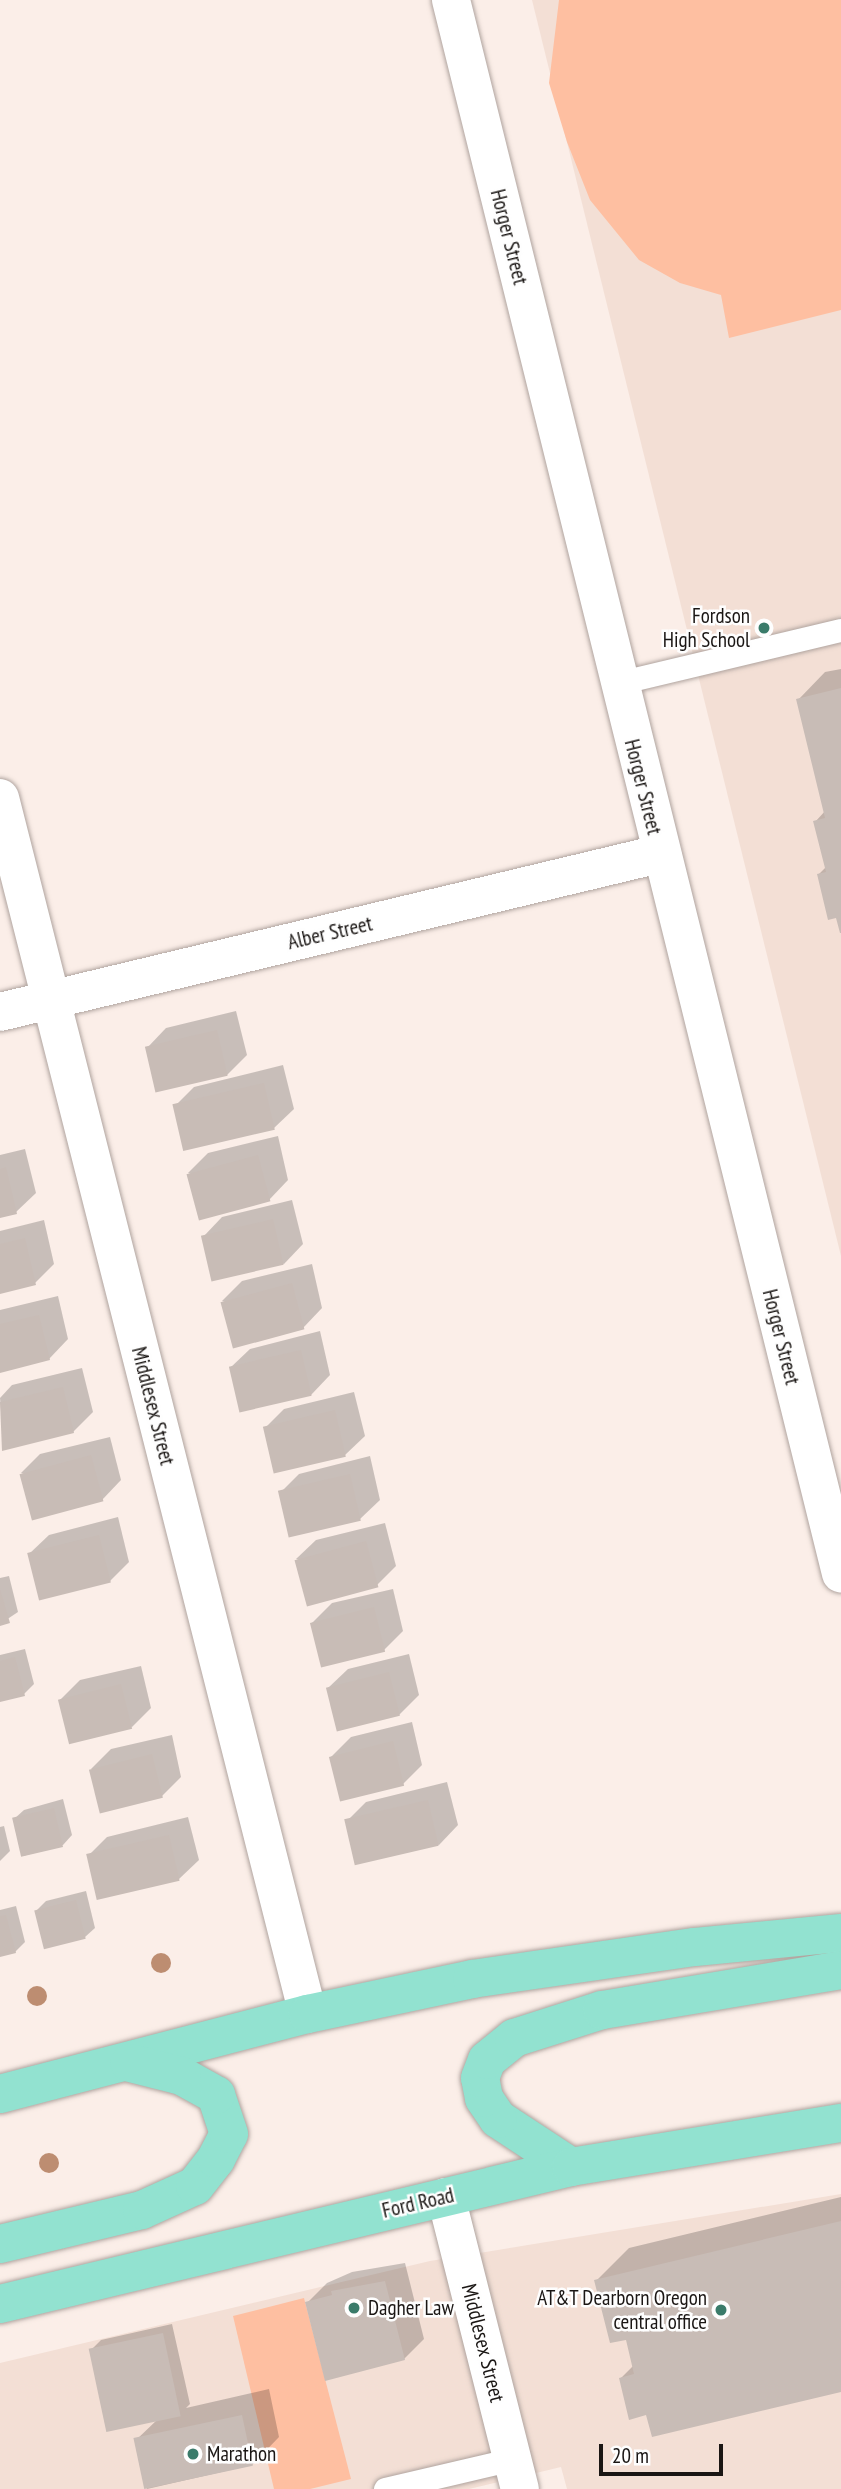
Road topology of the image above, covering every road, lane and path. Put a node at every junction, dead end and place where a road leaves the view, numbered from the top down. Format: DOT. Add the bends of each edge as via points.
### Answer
graph roads {
  1 [pos="451,0"];
  2 [pos="841,630"];
  3 [pos="618,683"];
  4 [pos="0,798"];
  5 [pos="659,854"];
  6 [pos="49,1000"];
  7 [pos="0,1012"];
  8 [pos="841,1573"];
  9 [pos="841,1933"];
  10 [pos="841,1970"];
  11 [pos="308,2014"];
  12 [pos="126,2062"];
  13 [pos="0,2094"];
  14 [pos="841,2123"];
  15 [pos="571,2166"];
  16 [pos="446,2197"];
  17 [pos="0,2244"];
  18 [pos="0,2304"];
  19 [pos="516,2474"];
  20 [pos="385,2489"];
  1 -- 3 [label="street, Horger Street"];
  2 -- 3 [label="lane"];
  3 -- 5 [label="street, Horger Street"];
  4 -- 6 [label="street, Middlesex Street"];
  5 -- 6 [label="street, Alber Street"];
  5 -- 8 [label="street, Horger Street"];
  6 -- 7 [label="street, Alber Street"];
  6 -- 11 [label="street, Middlesex Street"];
  9 -- 11 [label="main road" via="695,1947 472,1979"];
  10 -- 15 [label="main road" via="603,2010 514,2038 487,2060 480,2078 484,2098 498,2119"];
  11 -- 12 [label="main road"];
  12 -- 13 [label="main road"];
  12 -- 17 [label="main road" via="181,2076 215,2095 229,2134 216,2159 195,2186 142,2210"];
  14 -- 15 [label="main road, Ford Road"];
  15 -- 16 [label="main road, Ford Road"];
  16 -- 18 [label="main road, Ford Road"];
  16 -- 19 [label="street, Middlesex Street"];
  19 -- 20 [label="lane"];
}
